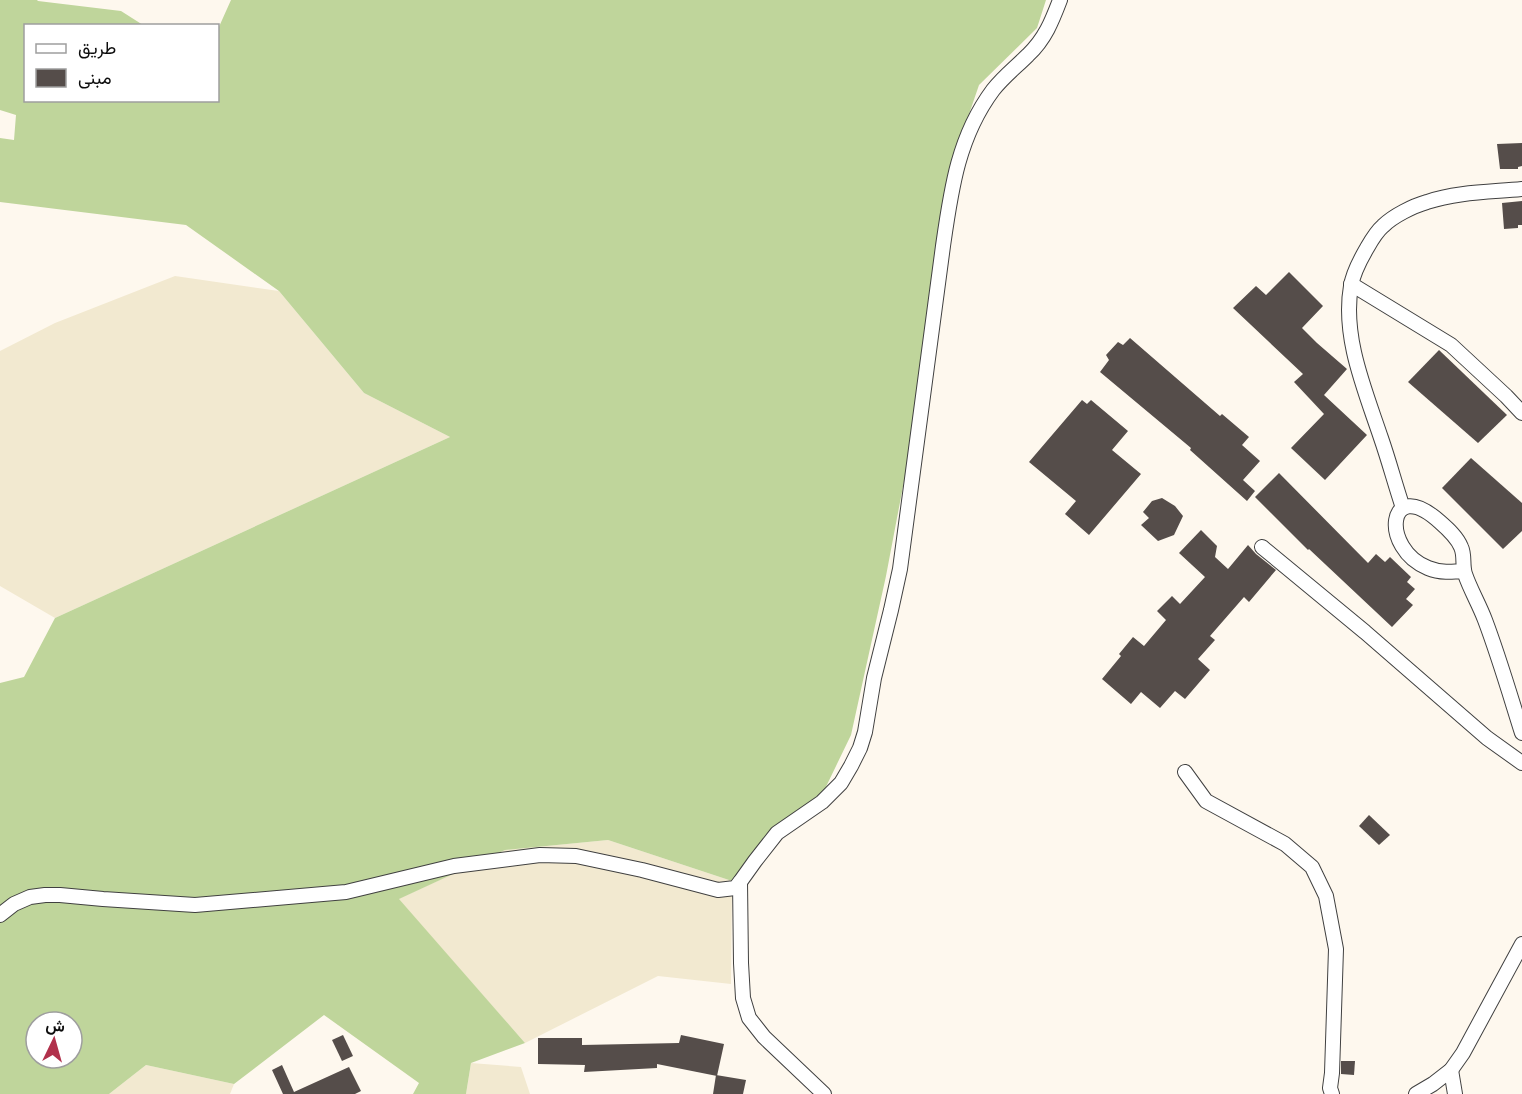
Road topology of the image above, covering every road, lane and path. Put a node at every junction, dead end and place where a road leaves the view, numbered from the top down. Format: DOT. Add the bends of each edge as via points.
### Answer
graph roads {
  1 [pos="1060,0"];
  2 [pos="1522,189"];
  3 [pos="1351,284"];
  4 [pos="1522,413"];
  5 [pos="1403,508"];
  6 [pos="1262,547"];
  7 [pos="1464,571"];
  8 [pos="1522,733"];
  9 [pos="1522,763"];
  10 [pos="1185,772"];
  11 [pos="741,882"];
  12 [pos="0,915"];
  13 [pos="1522,944"];
  14 [pos="1451,1070"];
  15 [pos="825,1094"];
  16 [pos="1332,1094"];
  17 [pos="1416,1094"];
  18 [pos="1455,1094"];
  1 -- 11 [label="street" via="1048,30 992,91 965,140 956,167 900,569 860,748 841,783 822,802 777,833"];
  2 -- 3 [label="street" via="1450,196 1406,211 1383,225"];
  3 -- 4 [label="street" via="1451,345"];
  3 -- 5 [label="street" via="1351,336"];
  5 -- 7 [label="street" via="1421,508 1444,526 1461,546"];
  5 -- 7 [label="street" via="1396,524 1401,547 1428,568"];
  6 -- 9 [label="street" via="1487,738"];
  7 -- 8 [label="street" via="1486,622"];
  10 -- 16 [label="street" via="1206,801 1285,844 1312,867 1326,896 1336,949"];
  11 -- 12 [label="street" via="735,888 718,890 576,856 540,855 454,866 346,892 195,905 45,895 14,904"];
  11 -- 15 [label="street" via="742,986 749,1018"];
  13 -- 14 [label="street"];
  14 -- 17 [label="street"];
  14 -- 18 [label="street"];
}
